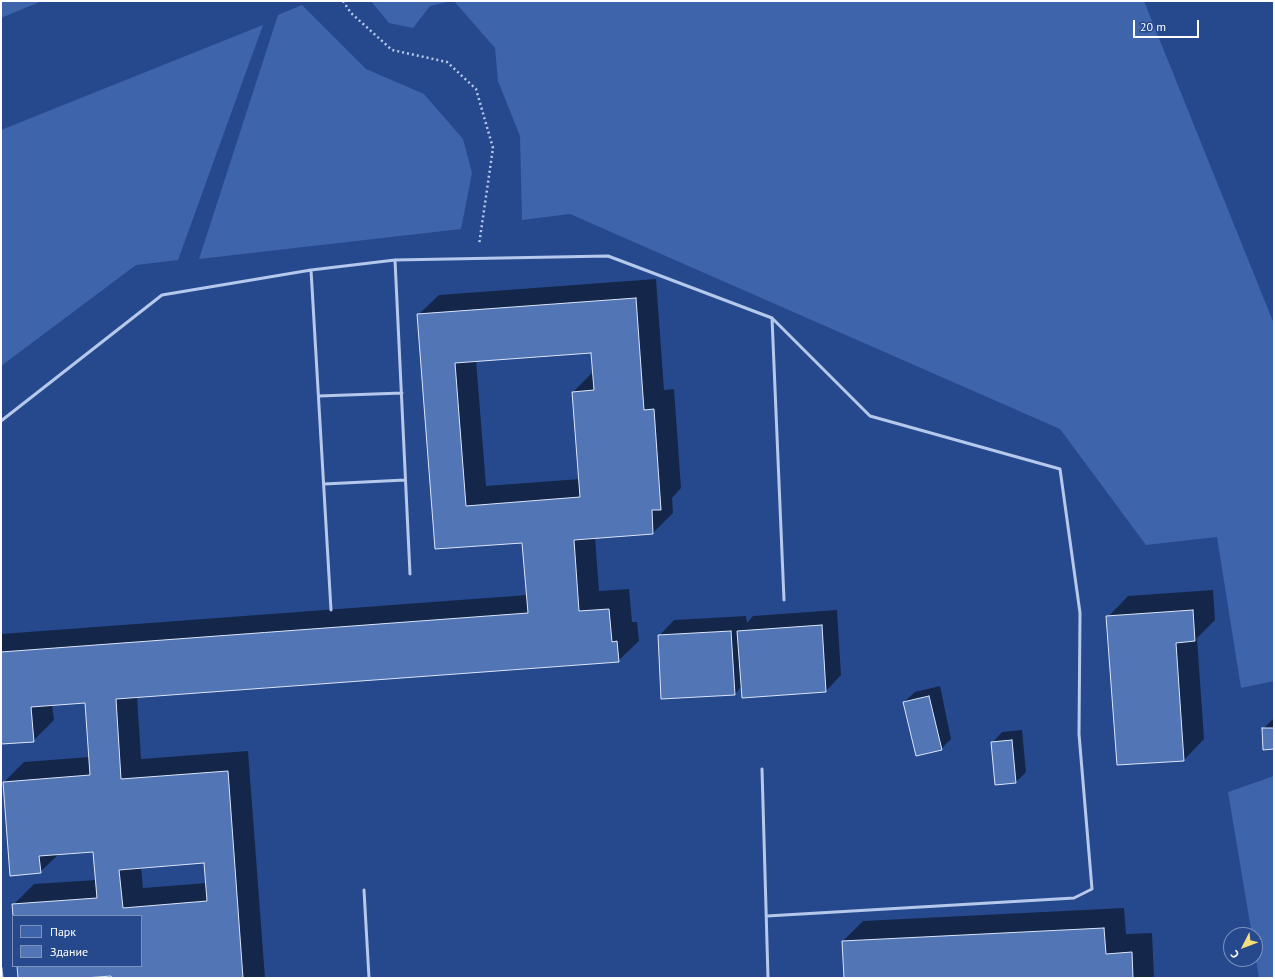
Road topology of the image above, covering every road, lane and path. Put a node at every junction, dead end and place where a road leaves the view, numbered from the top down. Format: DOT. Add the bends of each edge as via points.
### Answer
graph roads {
  1 [pos="343,1"];
  2 [pos="477,258"];
  3 [pos="395,260"];
  4 [pos="311,270"];
  5 [pos="772,318"];
  6 [pos="402,393"];
  7 [pos="319,396"];
  8 [pos="1,421"];
  9 [pos="405,480"];
  10 [pos="324,484"];
  11 [pos="410,574"];
  12 [pos="784,600"];
  13 [pos="331,610"];
  14 [pos="762,769"];
  15 [pos="364,890"];
  16 [pos="767,916"];
  17 [pos="1,968"];
  18 [pos="2,978"];
  19 [pos="369,978"];
  20 [pos="768,978"];
  1 -- 2 [label="path" via="352,13 392,50 447,62 476,89 493,148"];
  2 -- 3 [label="lane"];
  2 -- 5 [label="lane" via="608,256"];
  3 -- 4 [label="lane"];
  3 -- 6 [label="lane"];
  4 -- 7 [label="lane"];
  4 -- 8 [label="lane" via="162,295"];
  5 -- 12 [label="lane"];
  5 -- 16 [label="lane" via="870,416 1060,469 1080,613 1079,734 1092,889 1074,898"];
  6 -- 7 [label="lane"];
  6 -- 9 [label="lane"];
  7 -- 10 [label="lane"];
  9 -- 10 [label="lane"];
  9 -- 11 [label="lane"];
  10 -- 13 [label="lane"];
  14 -- 16 [label="lane"];
  15 -- 19 [label="lane"];
  16 -- 20 [label="lane"];
  17 -- 18 [label="lane"];
}
